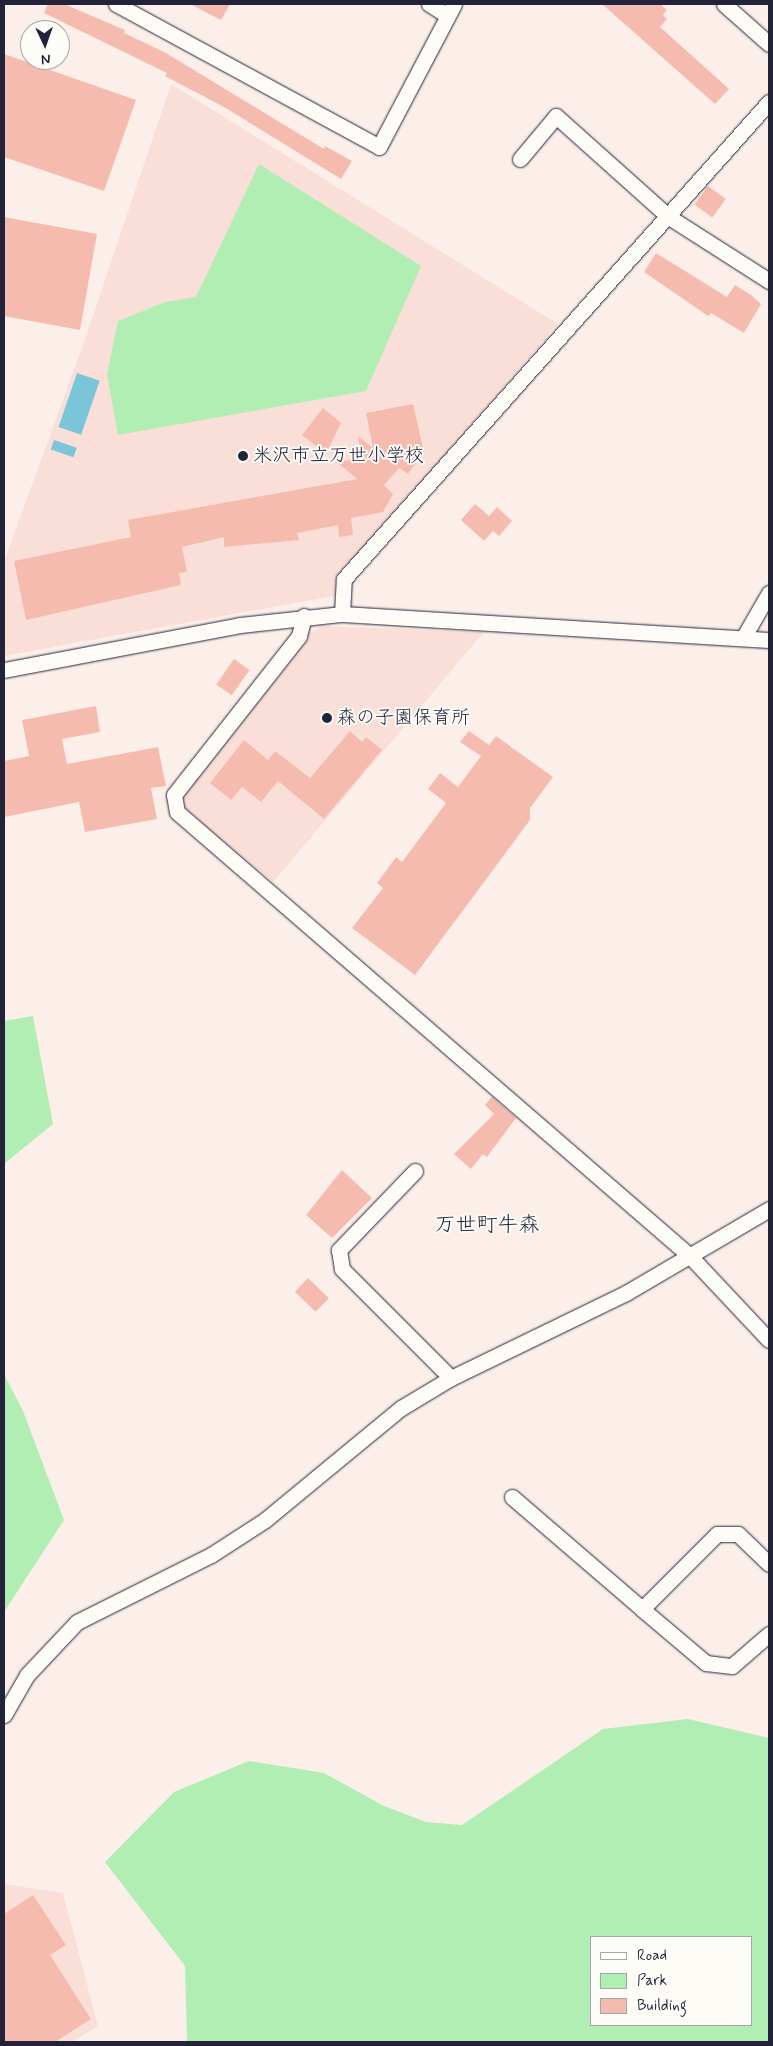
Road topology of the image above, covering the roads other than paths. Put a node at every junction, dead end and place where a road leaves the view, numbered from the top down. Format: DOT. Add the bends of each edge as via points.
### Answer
graph roads {
  1 [pos="116,4"];
  2 [pos="429,4"];
  3 [pos="724,4"];
  4 [pos="451,10"];
  5 [pos="769,44"];
  6 [pos="769,102"];
  7 [pos="520,158"];
  8 [pos="669,217"];
  9 [pos="769,281"];
  10 [pos="769,593"];
  11 [pos="342,614"];
  12 [pos="304,616"];
  13 [pos="744,638"];
  14 [pos="769,640"];
  15 [pos="4,670"];
  16 [pos="415,1171"];
  17 [pos="769,1209"];
  18 [pos="690,1256"];
  19 [pos="769,1340"];
  20 [pos="452,1378"];
  21 [pos="512,1497"];
  22 [pos="769,1564"];
  23 [pos="642,1609"];
  24 [pos="769,1634"];
  25 [pos="4,1715"];
  1 -- 4 [label="street" via="379,147"];
  2 -- 4 [label="street"];
  3 -- 5 [label="street"];
  6 -- 8 [label="street"];
  7 -- 8 [label="street" via="556,116"];
  8 -- 9 [label="street"];
  8 -- 11 [label="street" via="344,580"];
  10 -- 13 [label="street"];
  11 -- 12 [label="street"];
  11 -- 13 [label="street"];
  12 -- 15 [label="street"];
  12 -- 18 [label="street" via="299,636 174,795 177,812"];
  13 -- 14 [label="street"];
  16 -- 20 [label="street" via="339,1250 342,1269"];
  17 -- 18 [label="street"];
  18 -- 19 [label="street"];
  18 -- 20 [label="street" via="626,1294"];
  20 -- 25 [label="street" via="401,1408 265,1520 211,1555 77,1622 27,1675"];
  21 -- 23 [label="street"];
  22 -- 23 [label="street" via="738,1534 717,1534"];
  23 -- 24 [label="street" via="706,1663 732,1666"];
}
